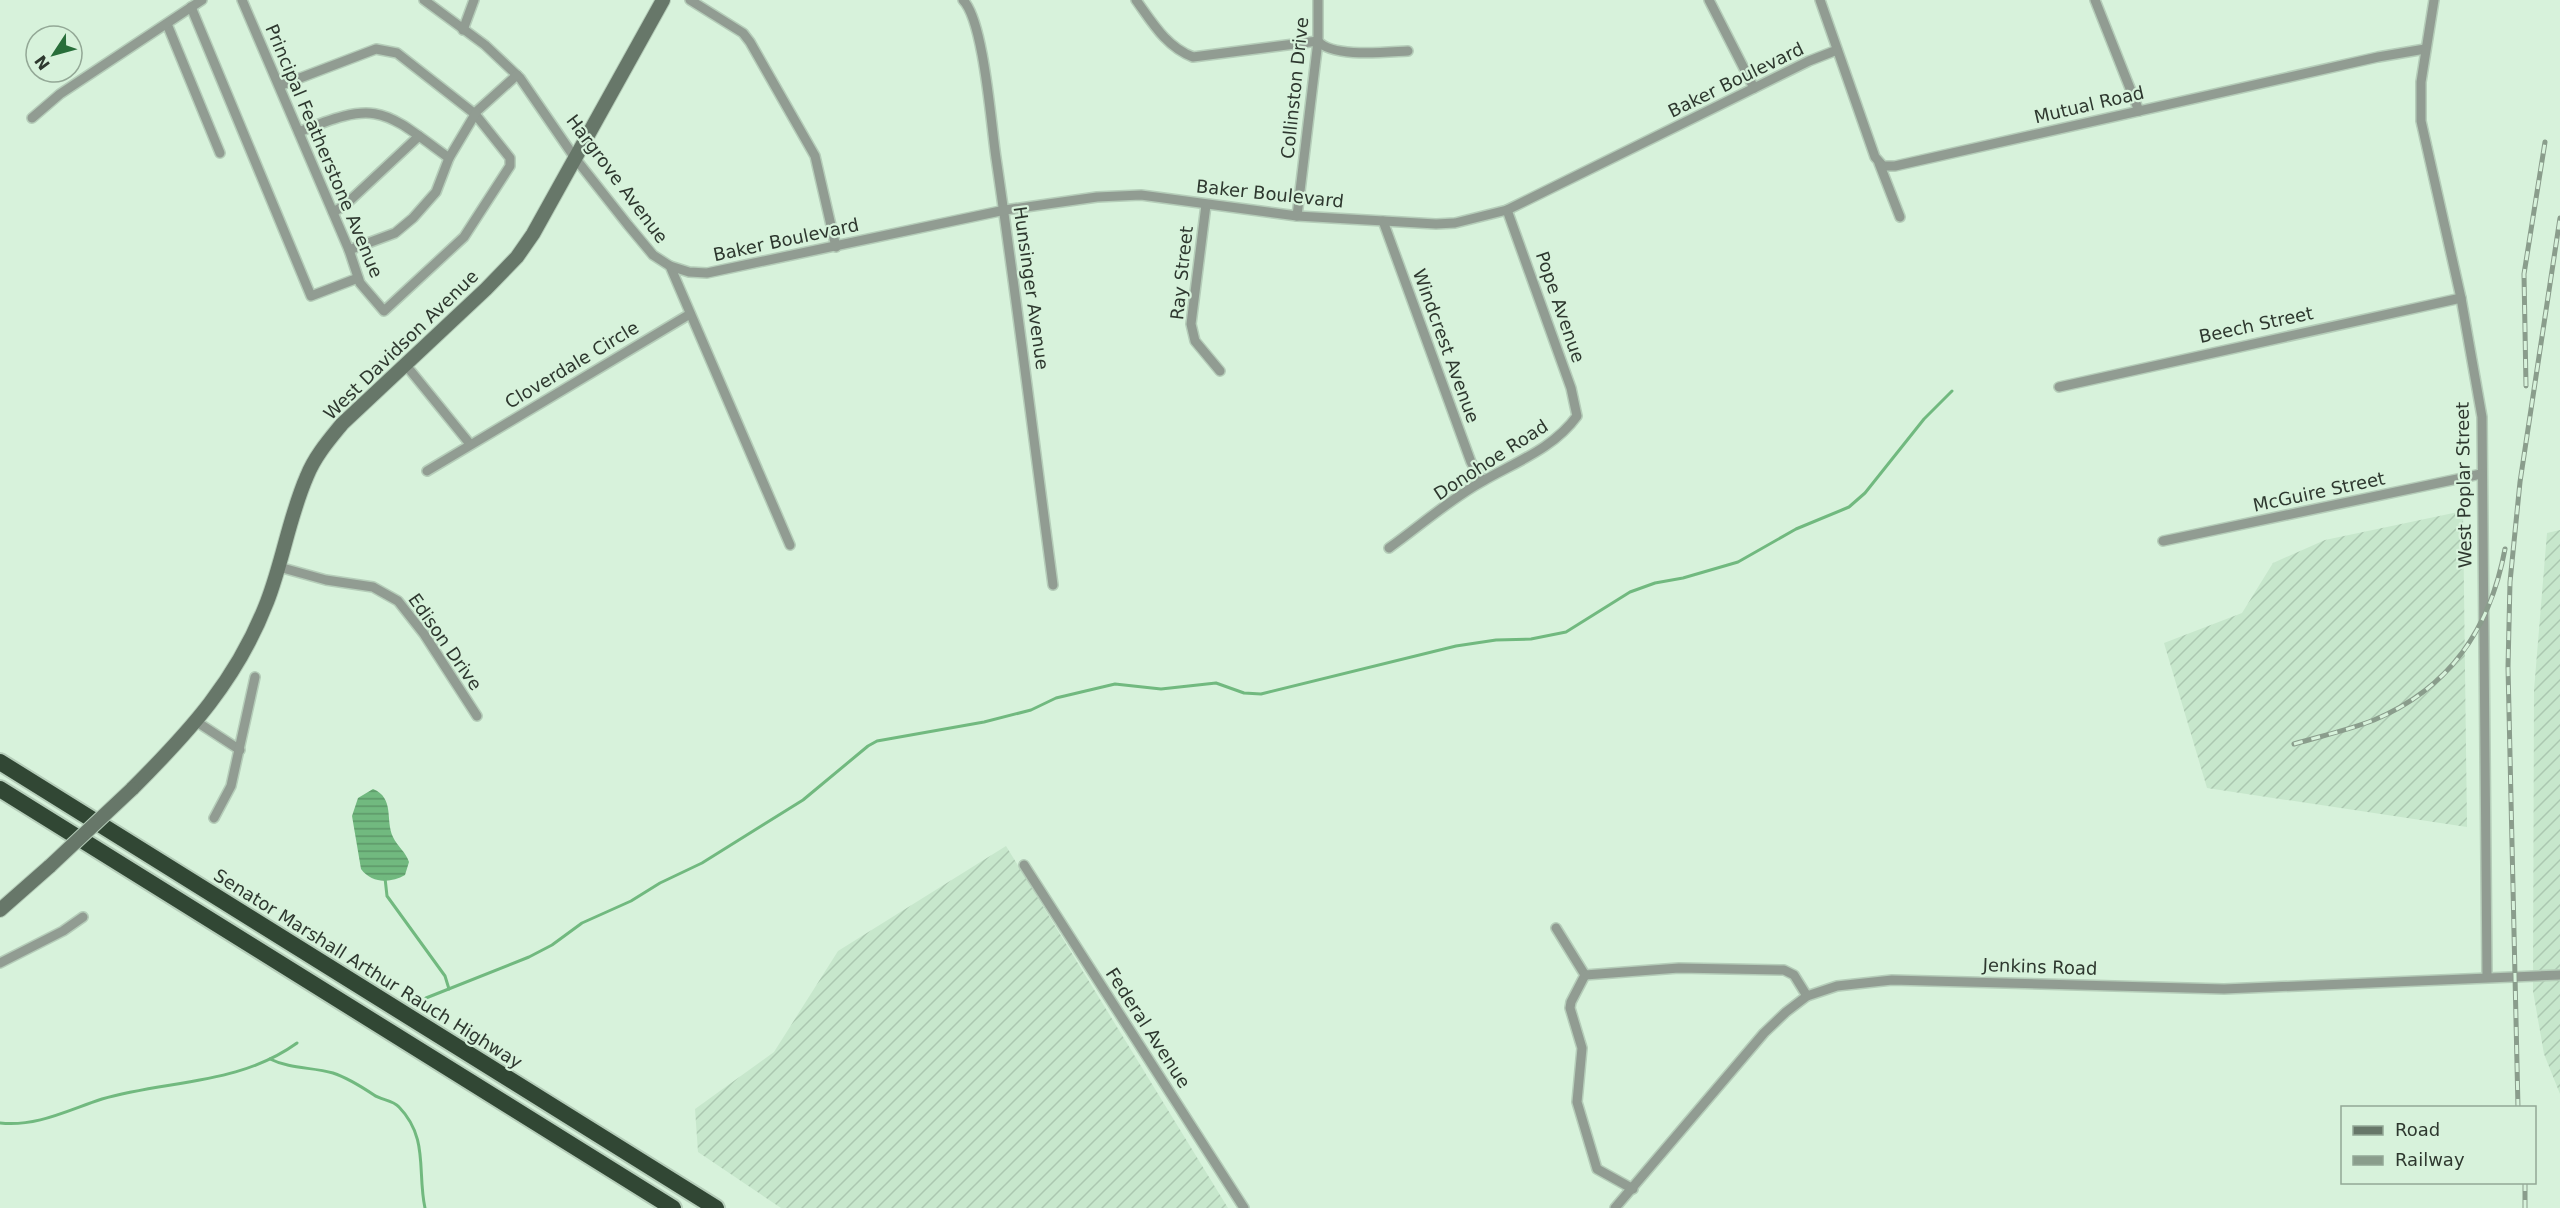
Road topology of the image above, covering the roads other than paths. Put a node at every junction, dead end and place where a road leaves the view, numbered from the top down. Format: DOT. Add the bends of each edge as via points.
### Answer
graph roads {
  1 [pos="202,0"];
  2 [pos="242,0"];
  3 [pos="424,0"];
  4 [pos="474,0"];
  5 [pos="663,0"];
  6 [pos="690,0"];
  7 [pos="963,0"];
  8 [pos="1136,0"];
  9 [pos="1318,0"];
  10 [pos="1709,0"];
  11 [pos="1820,0"];
  12 [pos="2095,0"];
  13 [pos="2434,0"];
  14 [pos="191,7"];
  15 [pos="167,24"];
  16 [pos="463,30"];
  17 [pos="1318,41"];
  18 [pos="2425,49"];
  19 [pos="1837,50"];
  20 [pos="1408,51"];
  21 [pos="517,75"];
  22 [pos="279,86"];
  23 [pos="1755,88"];
  24 [pos="2139,111"];
  25 [pos="475,114"];
  26 [pos="32,118"];
  27 [pos="299,132"];
  28 [pos="419,136"];
  29 [pos="220,153"];
  30 [pos="449,158"];
  31 [pos="575,158"];
  32 [pos="1879,163"];
  33 [pos="1206,205"];
  34 [pos="1005,210"];
  35 [pos="1507,210"];
  36 [pos="333,212"];
  37 [pos="1298,216"];
  38 [pos="1900,217"];
  39 [pos="1383,221"];
  40 [pos="836,247"];
  41 [pos="349,250"];
  42 [pos="670,266"];
  43 [pos="358,279"];
  44 [pos="2461,298"];
  45 [pos="690,314"];
  46 [pos="405,364"];
  47 [pos="1220,371"];
  48 [pos="2060,387"];
  49 [pos="1577,416"];
  50 [pos="470,444"];
  51 [pos="427,471"];
  52 [pos="2481,474"];
  53 [pos="1482,481"];
  54 [pos="2163,541"];
  55 [pos="790,545"];
  56 [pos="1389,548"];
  57 [pos="279,567"];
  58 [pos="1053,585"];
  59 [pos="255,677"];
  60 [pos="477,716"];
  61 [pos="197,722"];
  62 [pos="240,750"];
  63 [pos="0,762"];
  64 [pos="0,789"];
  65 [pos="214,818"];
  66 [pos="1024,865"];
  67 [pos="0,910"];
  68 [pos="83,917"];
  69 [pos="1556,928"];
  70 [pos="0,963"];
  71 [pos="1585,975"];
  72 [pos="2560,975"];
  73 [pos="2487,976"];
  74 [pos="1808,996"];
  75 [pos="1633,1189"];
  76 [pos="673,1208"];
  77 [pos="716,1208"];
  78 [pos="1244,1208"];
  79 [pos="1615,1208"];
  1 -- 14 [label="street"];
  2 -- 22 [label="street, Principal Featherstone Avenue"];
  3 -- 16 [label="street, Hargrove Avenue"];
  4 -- 16 [label="street"];
  5 -- 31 [label="street, West Davidson Avenue"];
  6 -- 40 [label="street" via="743,33 750,42 815,156"];
  7 -- 34 [label="street, Hunsinger Avenue" via="974,18"];
  8 -- 17 [label="street" via="1165,39 1179,52 1193,57"];
  9 -- 17 [label="street, Collinston Drive"];
  10 -- 23 [label="street"];
  11 -- 19 [label="street"];
  12 -- 24 [label="street"];
  13 -- 18 [label="street, West Poplar Street"];
  14 -- 15 [label="street"];
  14 -- 43 [label="street" via="311,296"];
  15 -- 26 [label="street" via="60,94"];
  15 -- 29 [label="street"];
  16 -- 21 [label="street, Hargrove Avenue"];
  17 -- 20 [label="street" via="1324,48 1336,51"];
  17 -- 37 [label="street, Collinston Drive"];
  18 -- 24 [label="street, Mutual Road"];
  18 -- 44 [label="street, West Poplar Street" via="2421,121"];
  19 -- 23 [label="street, Baker Boulevard"];
  19 -- 32 [label="street"];
  21 -- 25 [label="street"];
  21 -- 31 [label="street, Hargrove Avenue"];
  22 -- 25 [label="street" via="376,50 397,53"];
  22 -- 27 [label="street, Principal Featherstone Avenue"];
  23 -- 35 [label="street, Baker Boulevard"];
  24 -- 32 [label="street, Mutual Road" via="1895,166"];
  25 -- 30 [label="street"];
  25 -- 43 [label="street, Principal Featherstone Avenue" via="510,158 510,166 464,237 384,311"];
  27 -- 28 [label="street" via="353,112 393,118"];
  27 -- 36 [label="street, Principal Featherstone Avenue"];
  28 -- 30 [label="street"];
  28 -- 36 [label="street"];
  30 -- 41 [label="street" via="436,192 413,218 394,233"];
  31 -- 42 [label="street, Hargrove Avenue" via="653,255"];
  31 -- 46 [label="street, West Davidson Avenue" via="517,257"];
  32 -- 38 [label="street"];
  33 -- 34 [label="street, Baker Boulevard" via="1141,195 1068,199"];
  33 -- 37 [label="street, Baker Boulevard"];
  33 -- 47 [label="street, Ray Street" via="1191,324 1195,341"];
  34 -- 40 [label="street, Baker Boulevard"];
  34 -- 58 [label="street, Hunsinger Avenue"];
  35 -- 39 [label="street, Baker Boulevard" via="1455,223"];
  35 -- 49 [label="street, Pope Avenue" via="1571,388"];
  36 -- 41 [label="street, Principal Featherstone Avenue"];
  37 -- 39 [label="street, Baker Boulevard"];
  39 -- 53 [label="street, Windcrest Avenue" via="1471,462"];
  40 -- 42 [label="street, Baker Boulevard" via="707,273"];
  41 -- 43 [label="street, Principal Featherstone Avenue"];
  42 -- 45 [label="street, Hargrove Avenue"];
  44 -- 48 [label="street, Beech Street"];
  44 -- 52 [label="street, West Poplar Street" via="2482,417"];
  45 -- 50 [label="street, Cloverdale Circle"];
  45 -- 55 [label="street, Hargrove Avenue"];
  46 -- 50 [label="street"];
  46 -- 57 [label="street, West Davidson Avenue" via="342,424 314,461 301,490"];
  49 -- 53 [label="street, Donohoe Road" via="1567,430 1544,447"];
  50 -- 51 [label="street, Cloverdale Circle"];
  52 -- 54 [label="street, McGuire Street"];
  52 -- 73 [label="street, West Poplar Street"];
  53 -- 56 [label="street, Donohoe Road"];
  57 -- 60 [label="street, Edison Drive" via="373,588 398,601"];
  57 -- 61 [label="street, West Davidson Avenue" via="256,629 221,690"];
  59 -- 62 [label="street"];
  61 -- 62 [label="street"];
  61 -- 67 [label="street, West Davidson Avenue, bridge" via="132,789"];
  62 -- 65 [label="street" via="231,786"];
  63 -- 77 [label="highway, Senator Marshall Arthur Rauch Highway"];
  64 -- 76 [label="highway"];
  66 -- 78 [label="street, Federal Avenue"];
  68 -- 70 [label="street"];
  69 -- 71 [label="street"];
  71 -- 74 [label="street" via="1679,968 1784,970 1794,975"];
  71 -- 75 [label="street" via="1570,1002 1582,1048 1577,1102 1597,1169"];
  72 -- 73 [label="street, Jenkins Road"];
  73 -- 74 [label="street, Jenkins Road" via="2224,989 1892,980 1849,984"];
  74 -- 75 [label="street, Jenkins Road" via="1764,1033"];
  75 -- 79 [label="street, Jenkins Road"];
}
